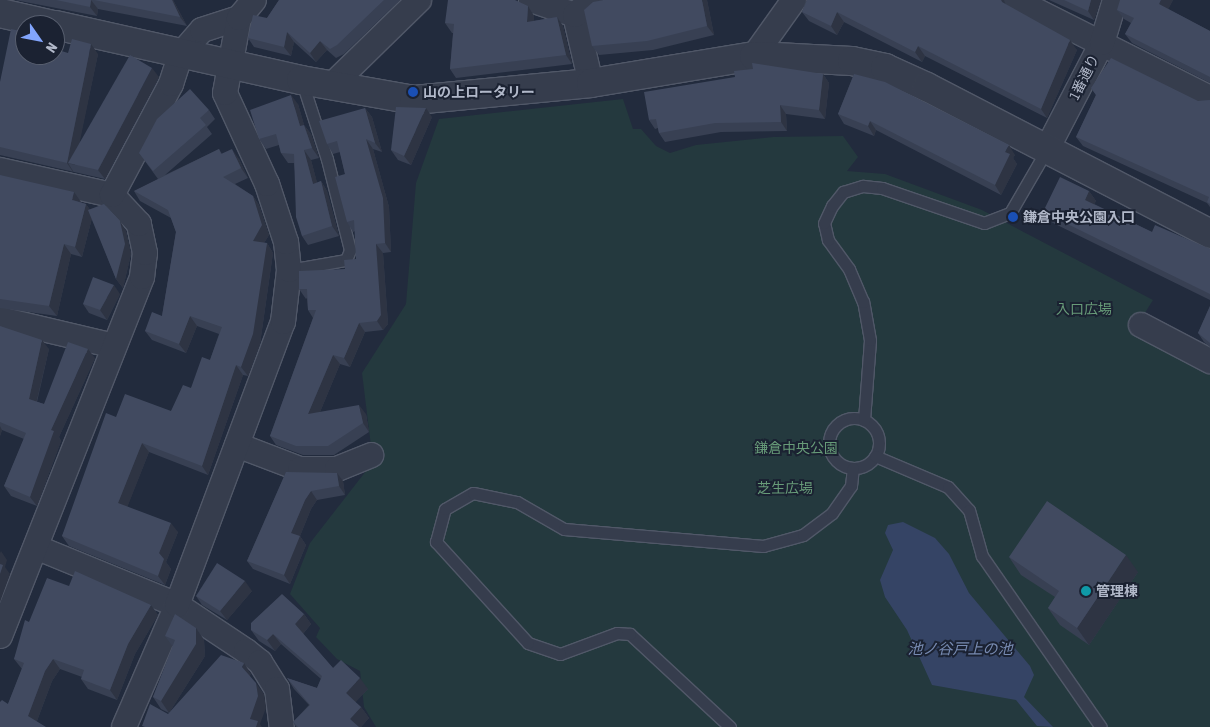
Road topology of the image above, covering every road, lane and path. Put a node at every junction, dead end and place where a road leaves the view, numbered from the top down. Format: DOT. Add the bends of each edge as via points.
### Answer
graph roads {
  1 [pos="254,0"];
  2 [pos="419,0"];
  3 [pos="531,0"];
  4 [pos="794,0"];
  5 [pos="1015,0"];
  6 [pos="1115,0"];
  7 [pos="583,8"];
  8 [pos="0,13"];
  9 [pos="15,16"];
  10 [pos="239,18"];
  11 [pos="65,28"];
  12 [pos="1102,43"];
  13 [pos="181,54"];
  14 [pos="754,56"];
  15 [pos="228,63"];
  16 [pos="301,80"];
  17 [pos="591,83"];
  18 [pos="331,86"];
  19 [pos="1210,98"];
  20 [pos="1046,151"];
  21 [pos="0,170"];
  22 [pos="112,195"];
  23 [pos="1210,234"];
  24 [pos="289,270"];
  25 [pos="0,319"];
  26 [pos="1140,325"];
  27 [pos="114,346"];
  28 [pos="1210,362"];
  29 [pos="864,420"];
  30 [pos="237,445"];
  31 [pos="371,455"];
  32 [pos="875,456"];
  33 [pos="853,468"];
  34 [pos="38,548"];
  35 [pos="177,605"];
  36 [pos="0,636"];
  37 [pos="124,727"];
  38 [pos="282,727"];
  39 [pos="730,727"];
  40 [pos="1101,727"];
  1 -- 10 [label="street"];
  2 -- 18 [label="street"];
  3 -- 7 [label="street"];
  4 -- 14 [label="street"];
  5 -- 12 [label="street"];
  6 -- 12 [label="street, 1番通り"];
  7 -- 17 [label="street"];
  8 -- 9 [label="street"];
  10 -- 13 [label="street" via="202,30"];
  10 -- 15 [label="street"];
  11 -- 13 [label="street"];
  12 -- 19 [label="street"];
  12 -- 20 [label="street, 1番通り"];
  13 -- 15 [label="street"];
  13 -- 22 [label="street" via="171,84"];
  14 -- 17 [label="street"];
  14 -- 20 [label="street" via="798,55 885,68"];
  15 -- 16 [label="street"];
  15 -- 24 [label="street" via="225,93 275,206"];
  16 -- 18 [label="street"];
  16 -- 24 [label="lane" via="327,159 350,250 346,260"];
  17 -- 18 [label="street" via="414,100"];
  20 -- 23 [label="street"];
  20 -- 29 [label="lane" via="1010,213 984,223 882,188 863,186 843,192 832,206 824,223 828,240 849,269 863,302 870,340"];
  21 -- 22 [label="street"];
  22 -- 27 [label="street" via="140,224 145,253 142,277"];
  24 -- 30 [label="street" via="283,322"];
  25 -- 27 [label="street"];
  26 -- 28 [label="street"];
  27 -- 34 [label="street"];
  29 -- 32 [label="lane" via="876,431"];
  29 -- 33 [label="lane" via="842,420 829,439 832,455"];
  30 -- 31 [label="street" via="300,469 337,469"];
  30 -- 35 [label="street"];
  32 -- 33 [label="lane" via="866,464"];
  32 -- 40 [label="lane" via="948,487 969,510 982,556"];
  33 -- 39 [label="lane" via="851,486 832,513 803,535 763,546 564,529 517,502 473,493 445,509 436,542 528,643 560,654 618,633 630,634"];
  34 -- 35 [label="street"];
  34 -- 36 [label="street"];
  35 -- 37 [label="street"];
  35 -- 38 [label="street" via="260,662 277,689"];
}
